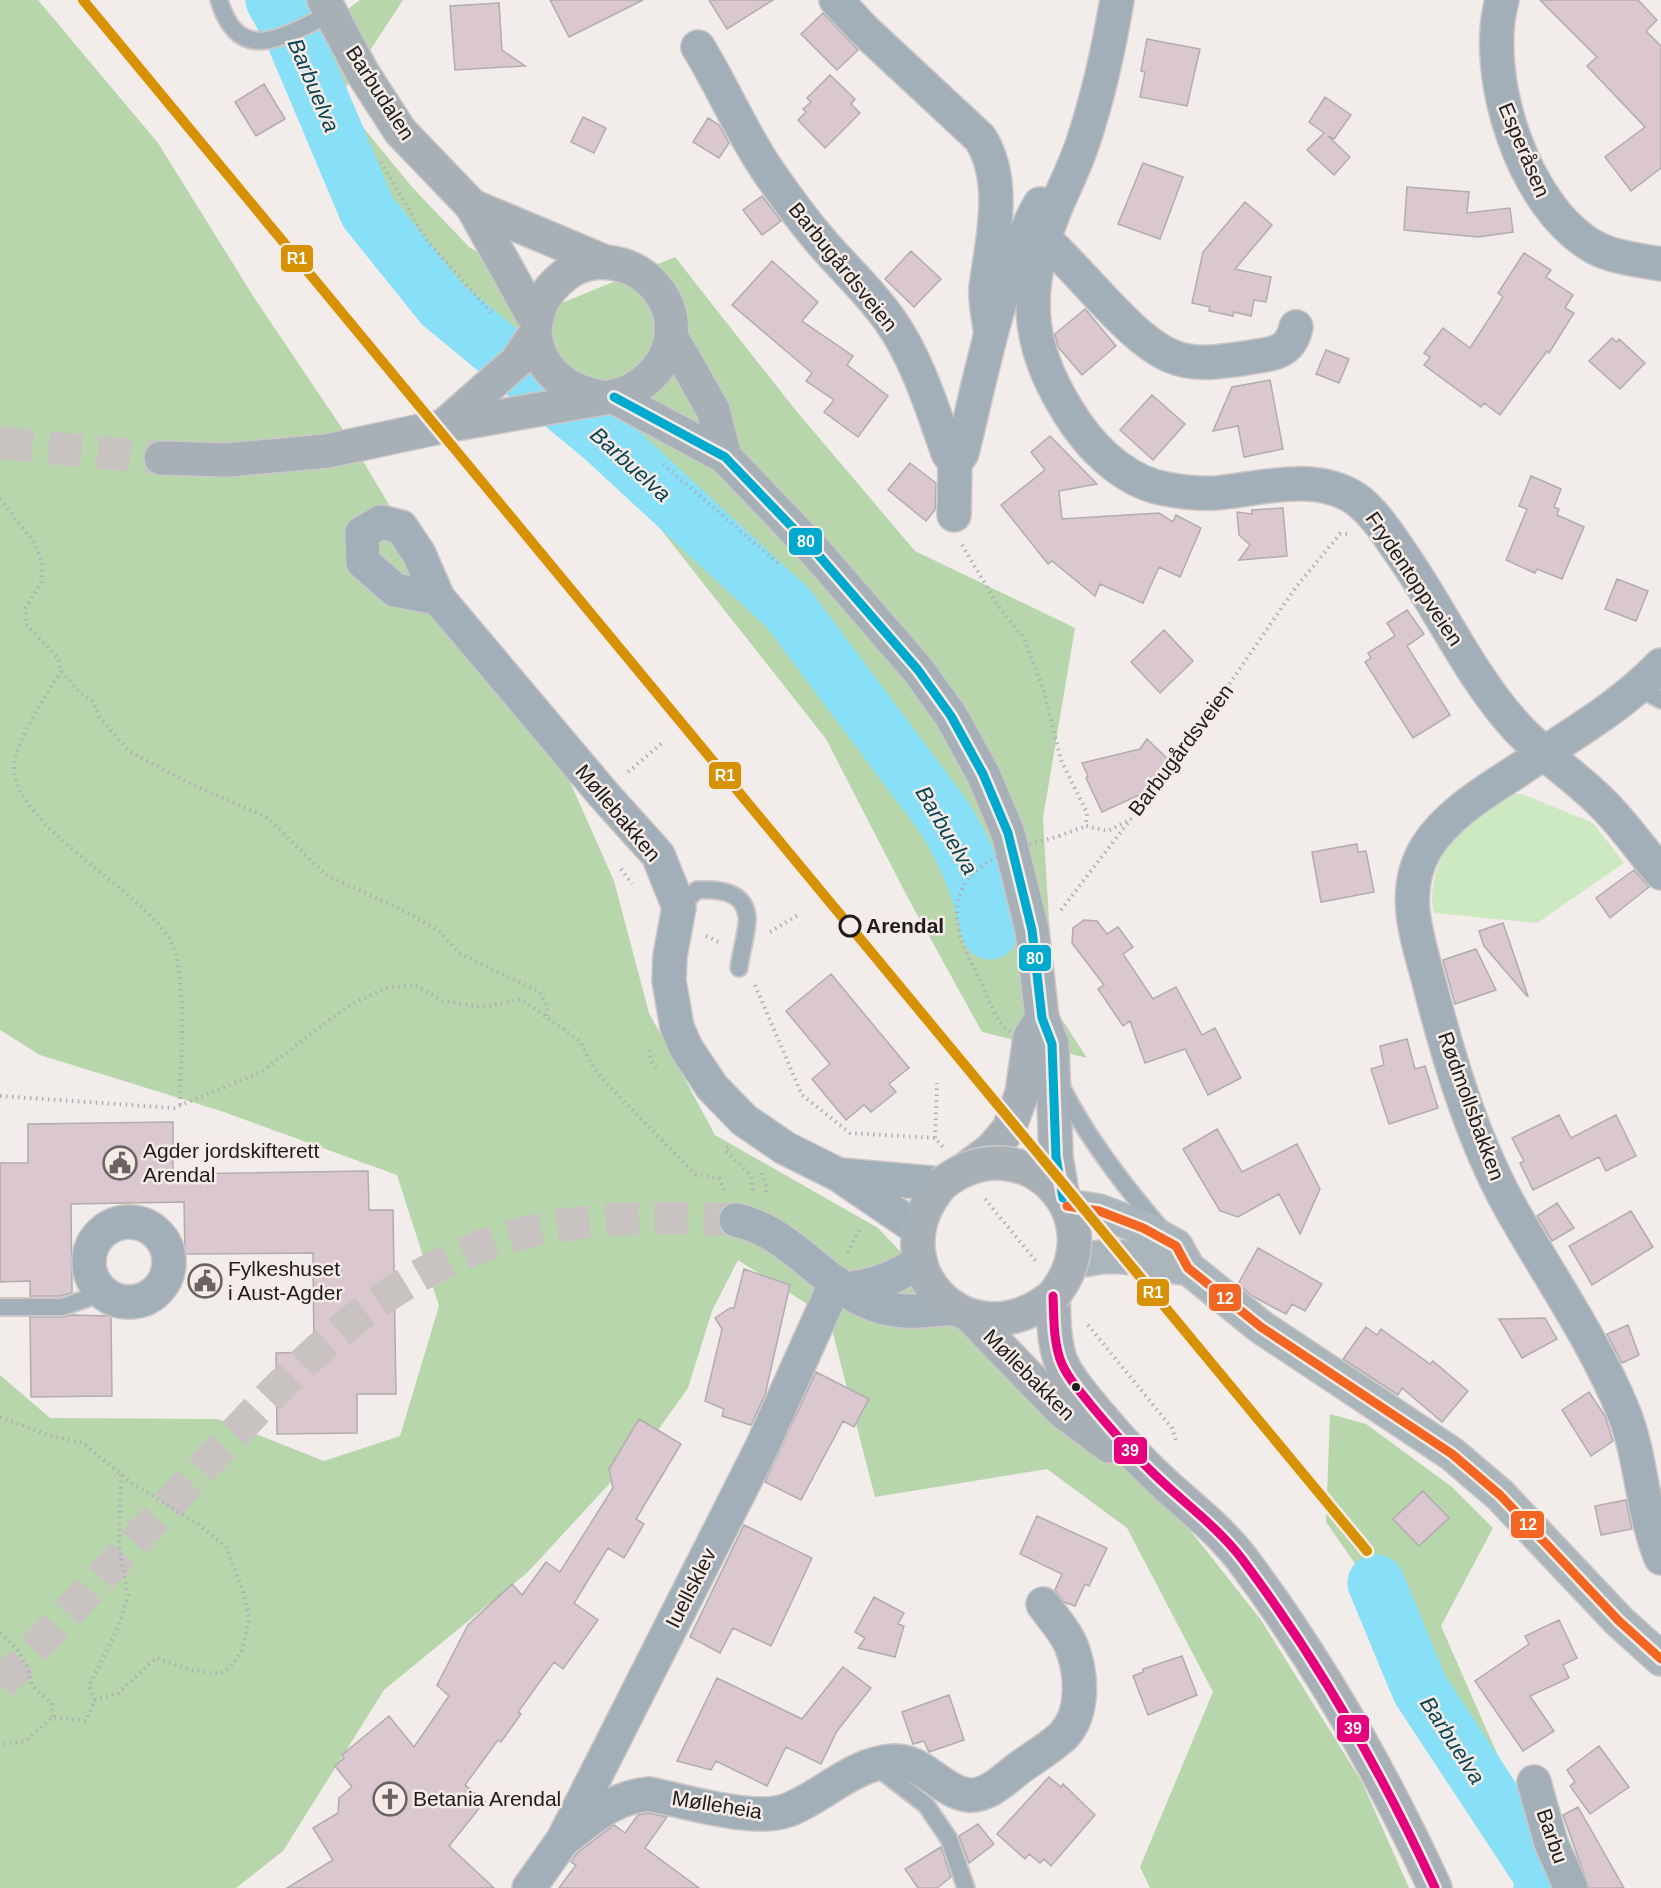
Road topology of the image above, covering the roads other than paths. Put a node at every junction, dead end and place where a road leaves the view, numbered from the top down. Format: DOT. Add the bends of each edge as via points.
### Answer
graph roads {
  1 [pos="219,0"];
  2 [pos="836,0"];
  3 [pos="1117,0"];
  4 [pos="1502,0"];
  5 [pos="321,13"];
  6 [pos="698,47"];
  7 [pos="1073,168"];
  8 [pos="472,206"];
  9 [pos="1044,239"];
  10 [pos="603,261"];
  11 [pos="1661,264"];
  12 [pos="535,327"];
  13 [pos="1296,327"];
  14 [pos="991,334"];
  15 [pos="671,336"];
  16 [pos="609,397"];
  17 [pos="444,426"];
  18 [pos="725,456"];
  19 [pos="161,458"];
  20 [pos="956,463"];
  21 [pos="954,515"];
  22 [pos="438,598"];
  23 [pos="1661,665"];
  24 [pos="1650,694"];
  25 [pos="1542,754"];
  26 [pos="1661,873"];
  27 [pos="679,907"];
  28 [pos="739,968"];
  29 [pos="1029,1026"];
  30 [pos="1054,1073"];
  31 [pos="839,1175"];
  32 [pos="955,1175"];
  33 [pos="737,1201"];
  34 [pos="1065,1202"];
  35 [pos="918,1229"];
  36 [pos="1182,1256"];
  37 [pos="920,1261"];
  38 [pos="1072,1262"];
  39 [pos="841,1285"];
  40 [pos="103,1293"];
  41 [pos="1053,1296"];
  42 [pos="0,1307"];
  43 [pos="962,1312"];
  44 [pos="1151,1472"];
  45 [pos="1661,1558"];
  46 [pos="1043,1604"];
  47 [pos="1661,1659"];
  48 [pos="873,1765"];
  49 [pos="1534,1782"];
  50 [pos="563,1840"];
  51 [pos="530,1888"];
  52 [pos="966,1888"];
  53 [pos="1435,1888"];
  54 [pos="1571,1888"];
  1 -- 5 [label="lane" via="233,31 265,42"];
  2 -- 14 [label="street" via="980,138 988,152 996,190 993,257 986,290"];
  3 -- 7 [label="street" via="1107,60"];
  4 -- 11 [label="street, Esperåsen" via="1497,17 1498,86 1510,127 1542,200 1573,233 1596,248"];
  5 -- 8 [label="main road, Barbudalen" via="400,131"];
  6 -- 20 [label="street, Barbugårdsveien" via="770,174 814,234 891,321 920,377 948,453"];
  7 -- 9 [label="street"];
  7 -- 14 [label="street" via="1051,184 1031,219 1014,255"];
  8 -- 10 [label="main road, Barbudalen"];
  8 -- 12 [label="main road, Barbudalen"];
  9 -- 13 [label="street" via="1146,342 1172,357 1216,363 1272,354 1288,346"];
  9 -- 25 [label="street, Frydentoppveien" via="1035,285 1036,340 1055,393 1083,434 1111,462 1135,479 1158,488 1214,493 1319,485 1354,498 1389,535 1494,698"];
  10 -- 12 [label="main road" via="575,267 550,287 538,307"];
  10 -- 15 [label="main road" via="639,271 661,294 670,315"];
  12 -- 16 [label="main road, bridge" via="544,363 563,384 582,394"];
  12 -- 17 [label="main road, bridge" via="517,360"];
  14 -- 20 [label="street" via="962,453"];
  15 -- 16 [label="main road" via="656,372 638,387"];
  15 -- 18 [label="main road" via="713,410"];
  16 -- 17 [label="main road, bridge"];
  16 -- 18 [label="main road"];
  17 -- 19 [label="main road" via="327,451 227,460"];
  18 -- 29 [label="main road" via="814,550 918,670 951,716 983,774 1008,833 1032,930"];
  20 -- 21 [label="street"];
  22 -- 27 [label="street, Møllebakken" via="658,855"];
  23 -- 24 [label="street, Rødmollsbakken"];
  24 -- 25 [label="street, Rødmollsbakken"];
  25 -- 26 [label="street, Frydentoppveien" via="1602,802"];
  25 -- 45 [label="street, Rødmollsbakken" via="1481,794 1428,845 1412,884 1414,925 1486,1160 1622,1408 1652,1537"];
  27 -- 28 [label="lane" via="697,890 720,889 737,898 747,916"];
  27 -- 31 [label="street" via="669,981 677,1027 686,1048 712,1088 744,1120 785,1148"];
  29 -- 30 [label="main road" via="1052,1044"];
  29 -- 32 [label="main road" via="1022,1093 1009,1129 991,1150"];
  30 -- 34 [label="main road" via="1056,1157"];
  30 -- 36 [label="lane" via="1075,1114"];
  31 -- 32 [label="street"];
  31 -- 35 [label="street"];
  32 -- 34 [label="main road, bridge" via="999,1162 1014,1164 1042,1176"];
  32 -- 35 [label="main road" via="926,1205"];
  33 -- 39 [label="street"];
  34 -- 36 [label="main road" via="1143,1228"];
  34 -- 38 [label="main road, bridge" via="1074,1224"];
  35 -- 37 [label="main road"];
  36 -- 38 [label="main road" via="1170,1268 1140,1259 1108,1256"];
  36 -- 47 [label="main road" via="1269,1333 1452,1454 1500,1496 1619,1621"];
  37 -- 39 [label="street" via="896,1277 870,1286"];
  37 -- 43 [label="main road" via="933,1288"];
  38 -- 41 [label="main road, bridge"];
  39 -- 43 [label="street" via="884,1308"];
  39 -- 50 [label="street, Iuellsklev"];
  40 -- 42 [label="lane" via="62,1307"];
  41 -- 43 [label="main road" via="1023,1316 1005,1320 987,1320"];
  41 -- 44 [label="main road, Møllebakken" via="1054,1334 1070,1379"];
  43 -- 44 [label="main road, Møllebakken" via="1063,1412"];
  44 -- 53 [label="main road, Møllebakken" via="1198,1512 1241,1558 1295,1636 1374,1767"];
  46 -- 48 [label="street, Mølleheia" via="1071,1644 1080,1679 1077,1712 1064,1735 989,1790 969,1795 950,1788 917,1766 896,1761"];
  48 -- 50 [label="street, Mølleheia" via="788,1810 775,1813 747,1813 649,1794 633,1795 603,1807"];
  48 -- 52 [label="lane" via="926,1805 949,1839"];
  49 -- 54 [label="street, Barbu" via="1551,1842"];
  50 -- 51 [label="street, Iuellsklev"];
}
